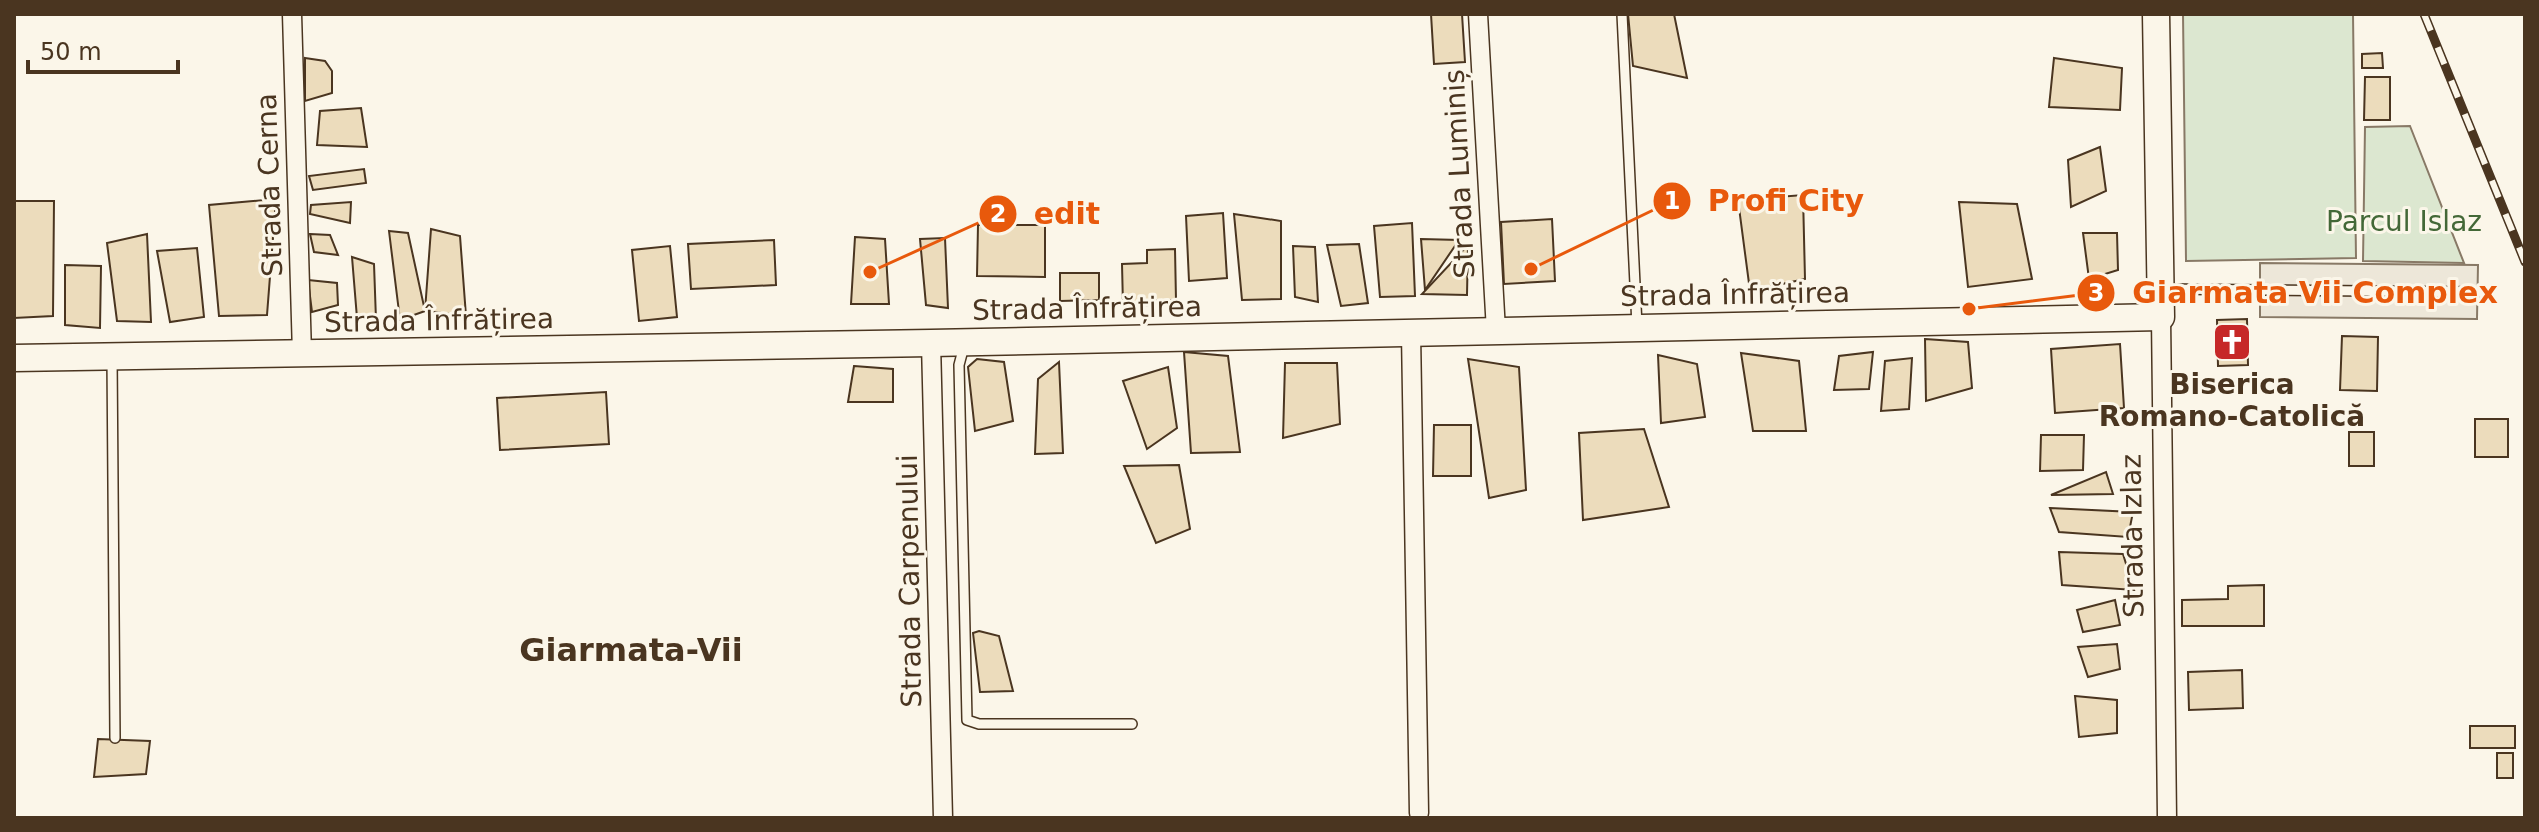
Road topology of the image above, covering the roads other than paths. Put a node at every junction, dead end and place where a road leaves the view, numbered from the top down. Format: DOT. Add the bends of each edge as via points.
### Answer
graph roads {
  1 [pos="292,14"];
  2 [pos="1478,14"];
  3 [pos="1622,14"];
  4 [pos="2156,14"];
  5 [pos="2161,289"];
  6 [pos="2482,292"];
  7 [pos="2161,317"];
  8 [pos="1637,328"];
  9 [pos="1496,331"];
  10 [pos="1411,333"];
  11 [pos="931,343"];
  12 [pos="965,343"];
  13 [pos="302,354"];
  14 [pos="112,356"];
  15 [pos="14,358"];
  16 [pos="967,720"];
  17 [pos="940,721"];
  18 [pos="1132,724"];
  19 [pos="115,738"];
  20 [pos="1419,813"];
  21 [pos="943,818"];
  22 [pos="2167,818"];
  1 -- 13 [label="street, Strada Cerna"];
  2 -- 9 [label="street, Strada Luminiș"];
  3 -- 8 [label="lane"];
  4 -- 5 [label="street, Strada Izlaz"];
  5 -- 6 [label="lane"];
  5 -- 7 [label="street, Strada Izlaz"];
  7 -- 8 [label="street, Strada Înfrățirea"];
  7 -- 22 [label="street, Strada Izlaz"];
  8 -- 9 [label="street, Strada Înfrățirea"];
  9 -- 10 [label="street, Strada Înfrățirea"];
  10 -- 12 [label="street, Strada Înfrățirea"];
  10 -- 20 [label="street"];
  11 -- 12 [label="street, Strada Înfrățirea"];
  11 -- 13 [label="street, Strada Înfrățirea"];
  11 -- 17 [label="street, Strada Carpenului"];
  12 -- 16 [label="lane" via="959,365"];
  13 -- 14 [label="street, Strada Înfrățirea"];
  14 -- 15 [label="street, Strada Înfrățirea"];
  14 -- 19 [label="lane"];
  16 -- 17 [label="lane"];
  16 -- 18 [label="lane"];
  17 -- 21 [label="street, Strada Carpenului"];
}
